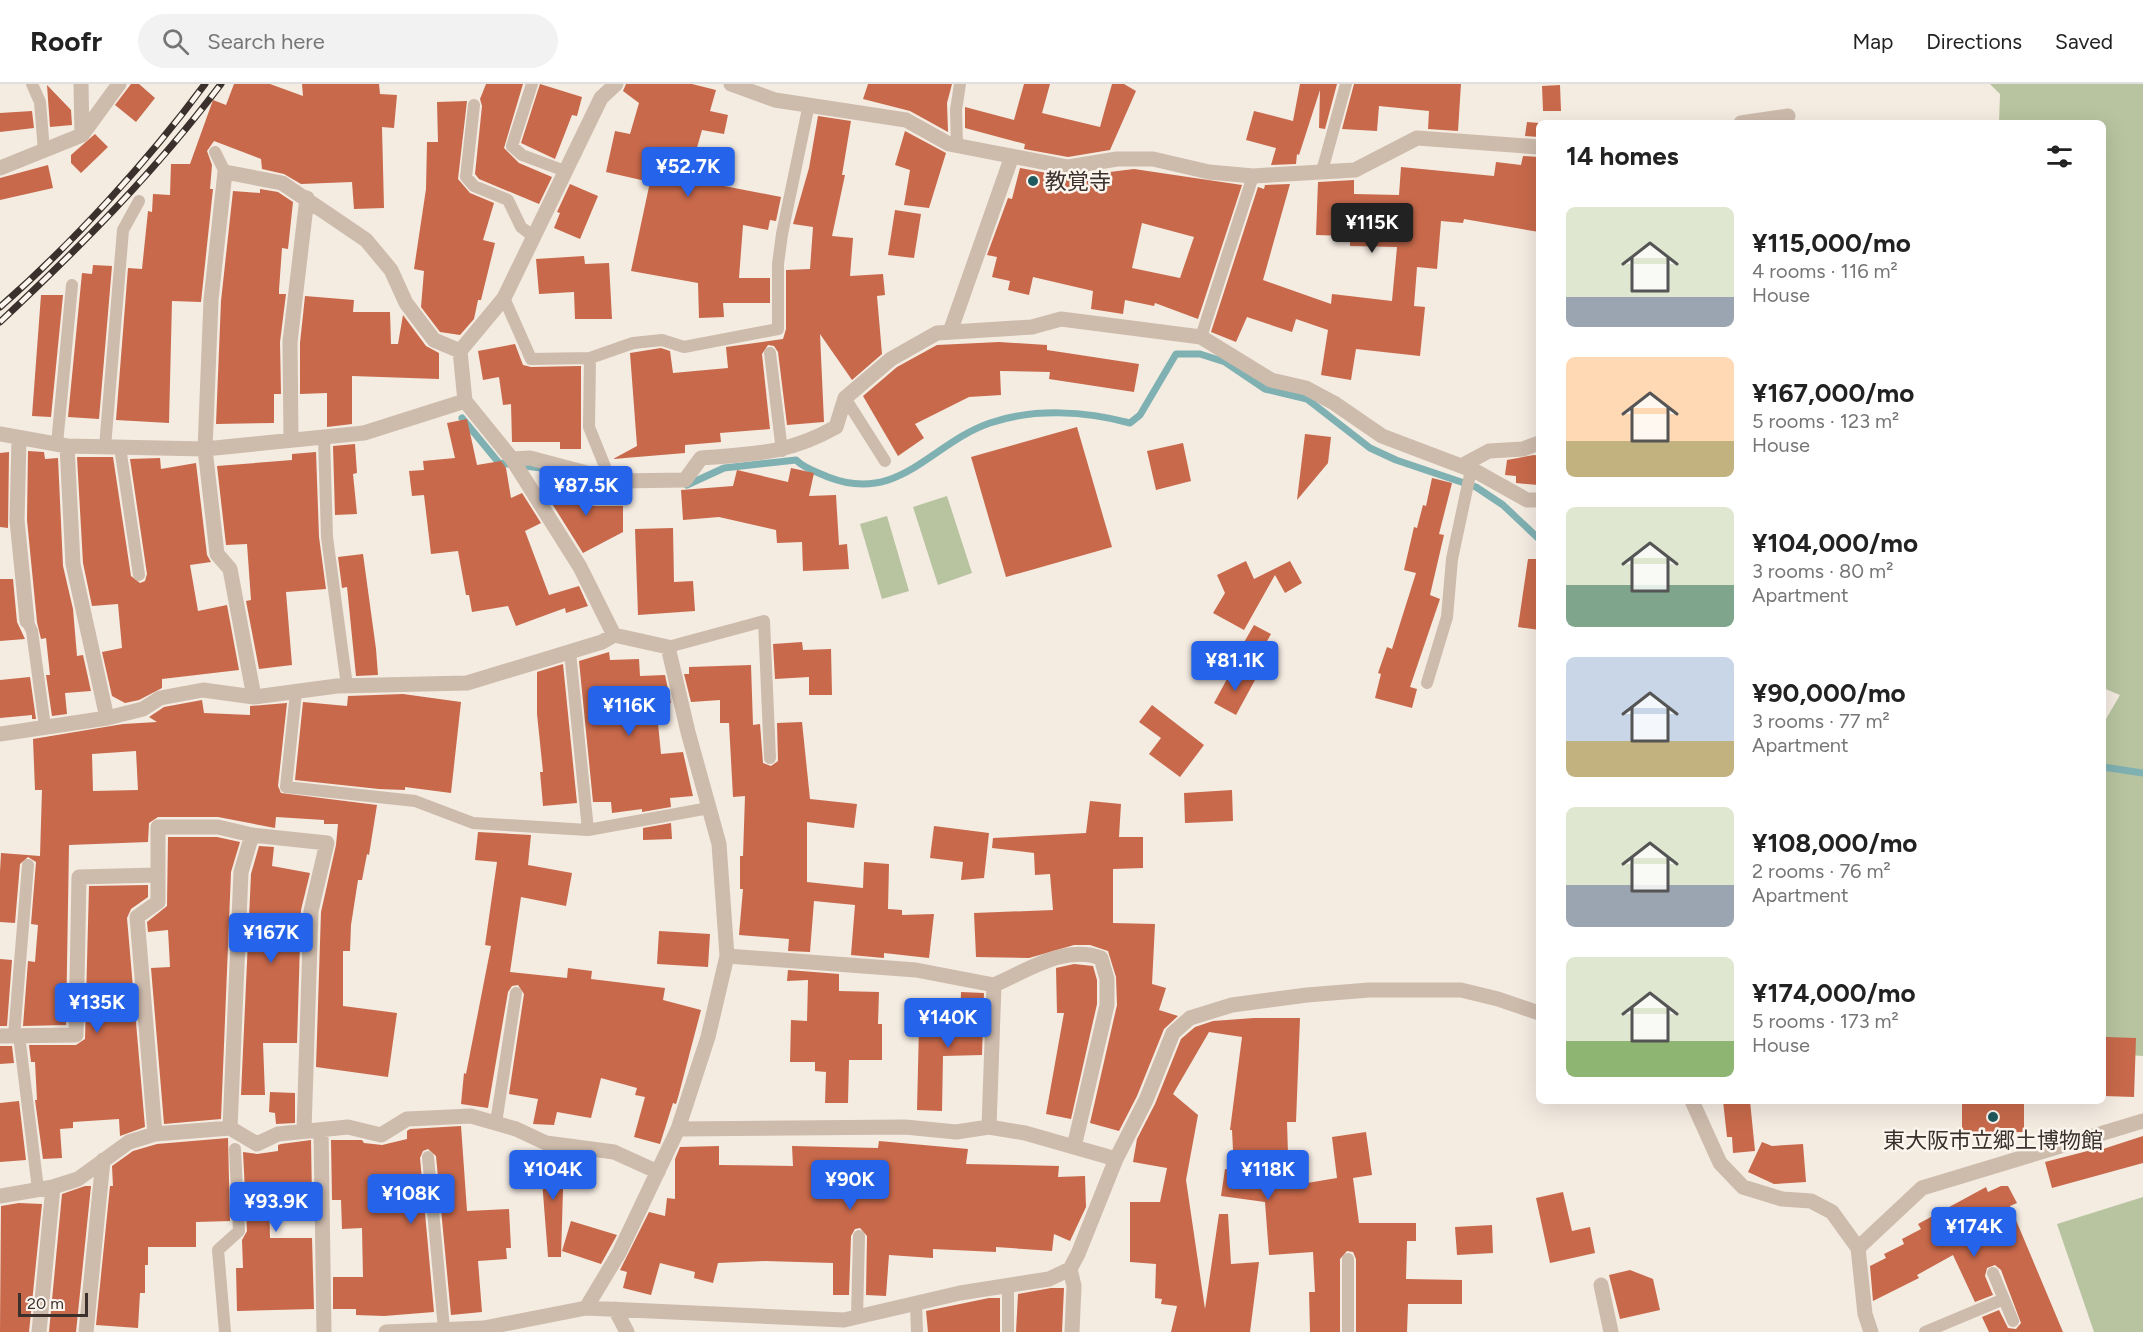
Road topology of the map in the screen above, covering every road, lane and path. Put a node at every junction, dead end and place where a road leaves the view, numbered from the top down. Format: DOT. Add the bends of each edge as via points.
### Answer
graph roads {
  1 [pos="32,84"];
  2 [pos="81,84"];
  3 [pos="119,84"];
  4 [pos="532,84"];
  5 [pos="616,84"];
  6 [pos="731,84"];
  7 [pos="960,84"];
  8 [pos="1346,84"];
  9 [pos="808,104"];
  10 [pos="474,105"];
  11 [pos="1788,116"];
  12 [pos="1761,120"];
  13 [pos="82,135"];
  14 [pos="957,145"];
  15 [pos="1536,147"];
  16 [pos="44,151"];
  17 [pos="215,152"];
  18 [pos="1012,156"];
  19 [pos="0,168"];
  20 [pos="566,171"];
  21 [pos="1322,171"];
  22 [pos="225,172"];
  23 [pos="1253,176"];
  24 [pos="307,198"];
  25 [pos="139,201"];
  26 [pos="534,237"];
  27 [pos="72,285"];
  28 [pos="504,298"];
  29 [pos="950,332"];
  30 [pos="1201,337"];
  31 [pos="460,351"];
  32 [pos="770,353"];
  33 [pos="590,358"];
  34 [pos="845,398"];
  35 [pos="465,401"];
  36 [pos="0,434"];
  37 [pos="324,437"];
  38 [pos="19,438"];
  39 [pos="291,440"];
  40 [pos="1536,444"];
  41 [pos="62,445"];
  42 [pos="112,447"];
  43 [pos="206,449"];
  44 [pos="782,451"];
  45 [pos="512,459"];
  46 [pos="885,461"];
  47 [pos="1466,468"];
  48 [pos="609,479"];
  49 [pos="1533,500"];
  50 [pos="139,575"];
  51 [pos="27,621"];
  52 [pos="614,635"];
  53 [pos="668,647"];
  54 [pos="570,652"];
  55 [pos="1427,683"];
  56 [pos="346,686"];
  57 [pos="296,692"];
  58 [pos="254,698"];
  59 [pos="107,718"];
  60 [pos="45,727"];
  61 [pos="0,734"];
  62 [pos="770,758"];
  63 [pos="709,808"];
  64 [pos="588,830"];
  65 [pos="252,835"];
  66 [pos="28,865"];
  67 [pos="156,875"];
  68 [pos="727,956"];
  69 [pos="994,985"];
  70 [pos="516,993"];
  71 [pos="1536,1012"];
  72 [pos="11,1036"];
  73 [pos="1693,1104"];
  74 [pos="2143,1121"];
  75 [pos="496,1123"];
  76 [pos="989,1127"];
  77 [pos="231,1128"];
  78 [pos="678,1129"];
  79 [pos="321,1130"];
  80 [pos="304,1131"];
  81 [pos="155,1134"];
  82 [pos="1074,1147"];
  83 [pos="235,1149"];
  84 [pos="428,1157"];
  85 [pos="1116,1159"];
  86 [pos="103,1160"];
  87 [pos="658,1172"];
  88 [pos="45,1188"];
  89 [pos="0,1196"];
  90 [pos="859,1236"];
  91 [pos="1858,1248"];
  92 [pos="1348,1259"];
  93 [pos="1070,1269"];
  94 [pos="1994,1273"];
  95 [pos="1602,1285"];
  96 [pos="1008,1287"];
  97 [pos="2004,1299"];
  98 [pos="916,1303"];
  99 [pos="586,1308"];
  100 [pos="615,1309"];
  101 [pos="857,1317"];
  102 [pos="2013,1321"];
  103 [pos="786,1325"];
  104 [pos="444,1329"];
  105 [pos="484,1330"];
  106 [pos="39,1332"];
  107 [pos="86,1332"];
  108 [pos="225,1332"];
  109 [pos="324,1332"];
  110 [pos="386,1332"];
  111 [pos="627,1332"];
  112 [pos="917,1332"];
  113 [pos="1008,1332"];
  114 [pos="1072,1332"];
  115 [pos="1348,1332"];
  116 [pos="1611,1332"];
  117 [pos="1871,1332"];
  118 [pos="1925,1332"];
  1 -- 16 [label="lane" via="40,102"];
  2 -- 13 [label="street"];
  3 -- 13 [label="street"];
  4 -- 20 [label="lane" via="512,146 522,155"];
  5 -- 20 [label="street" via="601,98"];
  6 -- 9 [label="street" via="775,100"];
  7 -- 14 [label="lane"];
  8 -- 21 [label="lane"];
  9 -- 14 [label="street" via="906,120"];
  9 -- 33 [label="lane" via="778,264 778,329 684,347 662,340 633,343"];
  10 -- 26 [label="lane" via="466,177 474,186 508,200 520,227"];
  11 -- 12 [label="street"];
  13 -- 16 [label="street"];
  14 -- 18 [label="street"];
  15 -- 21 [label="street" via="1417,138 1355,170"];
  16 -- 19 [label="street"];
  17 -- 22 [label="lane"];
  18 -- 23 [label="street" via="1068,167 1117,159 1153,159 1209,172"];
  18 -- 29 [label="street"];
  20 -- 26 [label="street"];
  21 -- 23 [label="street"];
  22 -- 24 [label="street" via="282,183"];
  22 -- 43 [label="street" via="211,300"];
  23 -- 30 [label="lane"];
  24 -- 31 [label="street" via="366,240 391,270 406,303 434,340"];
  24 -- 39 [label="street" via="290,342"];
  25 -- 42 [label="lane" via="123,230"];
  26 -- 28 [label="street"];
  27 -- 41 [label="lane"];
  28 -- 31 [label="street"];
  28 -- 33 [label="lane" via="531,359"];
  29 -- 30 [label="street" via="1032,327 1061,319"];
  29 -- 34 [label="street" via="937,333 891,359"];
  30 -- 47 [label="street" via="1271,380 1306,388 1334,403 1382,435"];
  31 -- 35 [label="street"];
  32 -- 44 [label="lane"];
  33 -- 48 [label="lane" via="589,428"];
  34 -- 44 [label="street" via="836,427"];
  34 -- 46 [label="lane"];
  35 -- 37 [label="street" via="364,433"];
  35 -- 45 [label="street"];
  36 -- 38 [label="street"];
  37 -- 39 [label="street"];
  37 -- 56 [label="lane" via="327,537"];
  38 -- 41 [label="street"];
  38 -- 51 [label="street" via="17,520"];
  39 -- 43 [label="street"];
  40 -- 47 [label="street" via="1489,451"];
  41 -- 42 [label="street"];
  41 -- 59 [label="street" via="73,564"];
  42 -- 43 [label="street"];
  42 -- 50 [label="lane"];
  43 -- 58 [label="street" via="217,554 231,569"];
  44 -- 48 [label="street" via="701,458 685,480"];
  45 -- 48 [label="street" via="531,458"];
  45 -- 52 [label="street" via="580,567"];
  47 -- 49 [label="street"];
  47 -- 55 [label="lane" via="1447,617"];
  51 -- 60 [label="lane" via="32,631"];
  52 -- 53 [label="street"];
  52 -- 54 [label="street"];
  53 -- 62 [label="lane" via="764,621"];
  53 -- 63 [label="street"];
  54 -- 56 [label="street" via="467,683"];
  54 -- 64 [label="lane"];
  56 -- 57 [label="street"];
  57 -- 58 [label="street"];
  57 -- 64 [label="lane" via="286,787 415,801 473,823"];
  58 -- 59 [label="street" via="203,690 160,698 143,709"];
  59 -- 60 [label="street"];
  60 -- 61 [label="street"];
  63 -- 64 [label="lane"];
  63 -- 68 [label="street" via="719,844"];
  65 -- 67 [label="street" via="218,827 158,826"];
  65 -- 77 [label="street" via="241,872"];
  65 -- 80 [label="street" via="327,843 311,910"];
  66 -- 72 [label="lane"];
  67 -- 72 [label="street" via="79,877 76,1035"];
  67 -- 81 [label="street" via="158,902 137,917"];
  68 -- 69 [label="street" via="916,970"];
  68 -- 78 [label="street" via="708,1037"];
  69 -- 76 [label="street"];
  69 -- 82 [label="street" via="1066,954 1089,953 1101,958 1107,979 1107,1005"];
  70 -- 75 [label="lane"];
  71 -- 85 [label="street" via="1461,990 1369,990 1232,1005 1190,1017 1173,1033 1146,1100"];
  72 -- 88 [label="lane"];
  73 -- 91 [label="street" via="1720,1163 1743,1187 1782,1199 1811,1200 1832,1212"];
  74 -- 91 [label="street" via="1922,1188"];
  75 -- 79 [label="street" via="471,1116 408,1119 381,1135 348,1127"];
  75 -- 87 [label="street" via="546,1143 614,1152"];
  76 -- 78 [label="street" via="956,1132 905,1127"];
  76 -- 82 [label="street"];
  77 -- 80 [label="street" via="257,1144 278,1134"];
  77 -- 81 [label="street"];
  78 -- 87 [label="street"];
  79 -- 80 [label="street"];
  79 -- 109 [label="street"];
  81 -- 86 [label="street" via="129,1142"];
  82 -- 85 [label="street"];
  83 -- 108 [label="lane" via="239,1231 218,1250"];
  84 -- 104 [label="lane"];
  85 -- 93 [label="street"];
  86 -- 88 [label="street" via="78,1179"];
  86 -- 107 [label="street"];
  87 -- 99 [label="street" via="619,1254"];
  88 -- 89 [label="street"];
  88 -- 106 [label="street"];
  90 -- 101 [label="lane"];
  91 -- 117 [label="street" via="1865,1314"];
  92 -- 115 [label="lane"];
  93 -- 96 [label="street" via="1049,1279"];
  93 -- 114 [label="street" via="1074,1286"];
  94 -- 97 [label="lane"];
  95 -- 116 [label="street"];
  96 -- 98 [label="street"];
  96 -- 113 [label="lane"];
  97 -- 102 [label="lane"];
  97 -- 118 [label="lane"];
  98 -- 101 [label="street"];
  98 -- 112 [label="lane"];
  99 -- 100 [label="street"];
  99 -- 105 [label="street"];
  100 -- 103 [label="street"];
  100 -- 111 [label="street"];
  101 -- 103 [label="street"];
  104 -- 105 [label="street"];
  104 -- 110 [label="street"];
}
